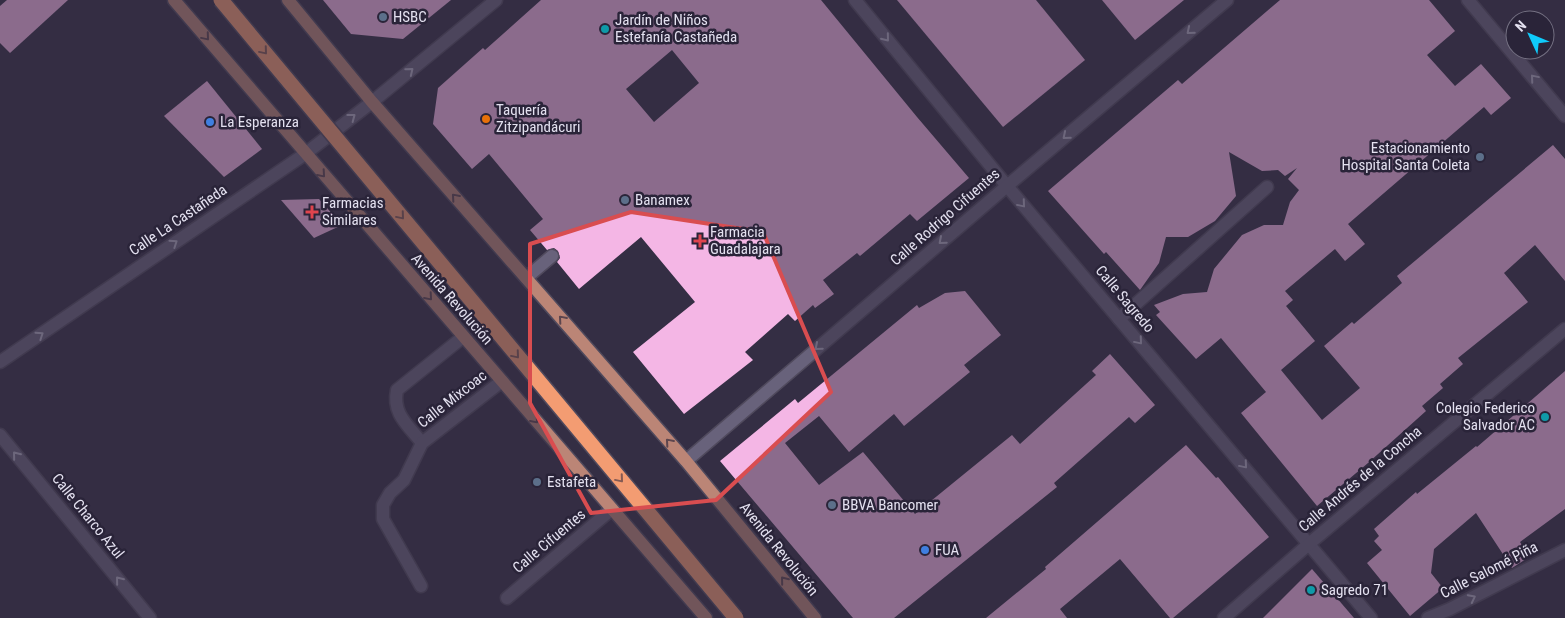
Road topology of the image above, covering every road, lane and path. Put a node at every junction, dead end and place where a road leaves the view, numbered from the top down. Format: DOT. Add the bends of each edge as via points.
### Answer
graph roads {
  1 [pos="174,0"];
  2 [pos="221,0"];
  3 [pos="288,0"];
  4 [pos="496,0"];
  5 [pos="855,0"];
  6 [pos="1227,0"];
  7 [pos="1468,0"];
  8 [pos="372,102"];
  9 [pos="1565,116"];
  10 [pos="305,154"];
  11 [pos="1007,186"];
  12 [pos="1267,188"];
  13 [pos="552,256"];
  14 [pos="526,278"];
  15 [pos="1119,318"];
  16 [pos="1565,329"];
  17 [pos="463,337"];
  18 [pos="0,362"];
  19 [pos="502,381"];
  20 [pos="0,435"];
  21 [pos="422,443"];
  22 [pos="686,461"];
  23 [pos="612,509"];
  24 [pos="1310,543"];
  25 [pos="1565,550"];
  26 [pos="421,586"];
  27 [pos="507,598"];
  28 [pos="150,618"];
  29 [pos="706,618"];
  30 [pos="736,618"];
  31 [pos="815,618"];
  32 [pos="1224,618"];
  33 [pos="1371,618"];
  34 [pos="1428,618"];
  1 -- 10 [label="main road, Avenida Revolución, one-way"];
  2 -- 30 [label="highway, one-way, bridge"];
  3 -- 8 [label="main road, Avenida Revolución"];
  8 -- 4 [label="street, Calle La Castañeda, one-way"];
  5 -- 11 [label="street, Calle Sagredo, one-way"];
  6 -- 11 [label="street, Calle Rodrigo Cifuentes, one-way"];
  9 -- 7 [label="street, one-way"];
  10 -- 8 [label="street, Calle La Castañeda, one-way"];
  14 -- 8 [label="main road, Avenida Revolución, one-way"];
  10 -- 17 [label="main road, Avenida Revolución, one-way"];
  18 -- 10 [label="street, Calle La Castañeda, one-way"];
  11 -- 15 [label="street, Calle Sagredo, one-way"];
  11 -- 22 [label="street, Calle Rodrigo Cifuentes, one-way"];
  12 -- 15 [label="street"];
  13 -- 14 [label="street"];
  22 -- 14 [label="main road, Avenida Revolución, one-way"];
  15 -- 24 [label="street, Calle Sagredo, one-way"];
  16 -- 24 [label="street, Calle Andrés de la Concha"];
  17 -- 19 [label="main road, Avenida Revolución"];
  17 -- 21 [label="street, Calle Mixcoac" via="397,390 397,411"];
  19 -- 21 [label="street, Calle Mixcoac"];
  19 -- 23 [label="main road, Avenida Revolución, one-way"];
  28 -- 20 [label="street, Calle Charco Azul, one-way"];
  21 -- 26 [label="street, Calle Mixcoac" via="404,480 383,504 383,519"];
  31 -- 22 [label="main road, Avenida Revolución, one-way"];
  23 -- 27 [label="street, Calle Cifuentes"];
  23 -- 29 [label="main road, Avenida Revolución"];
  24 -- 32 [label="street, Calle Andrés de la Concha"];
  24 -- 33 [label="street, Calle Sagredo"];
  34 -- 25 [label="street, Calle Salomé Piña, one-way"];
}
